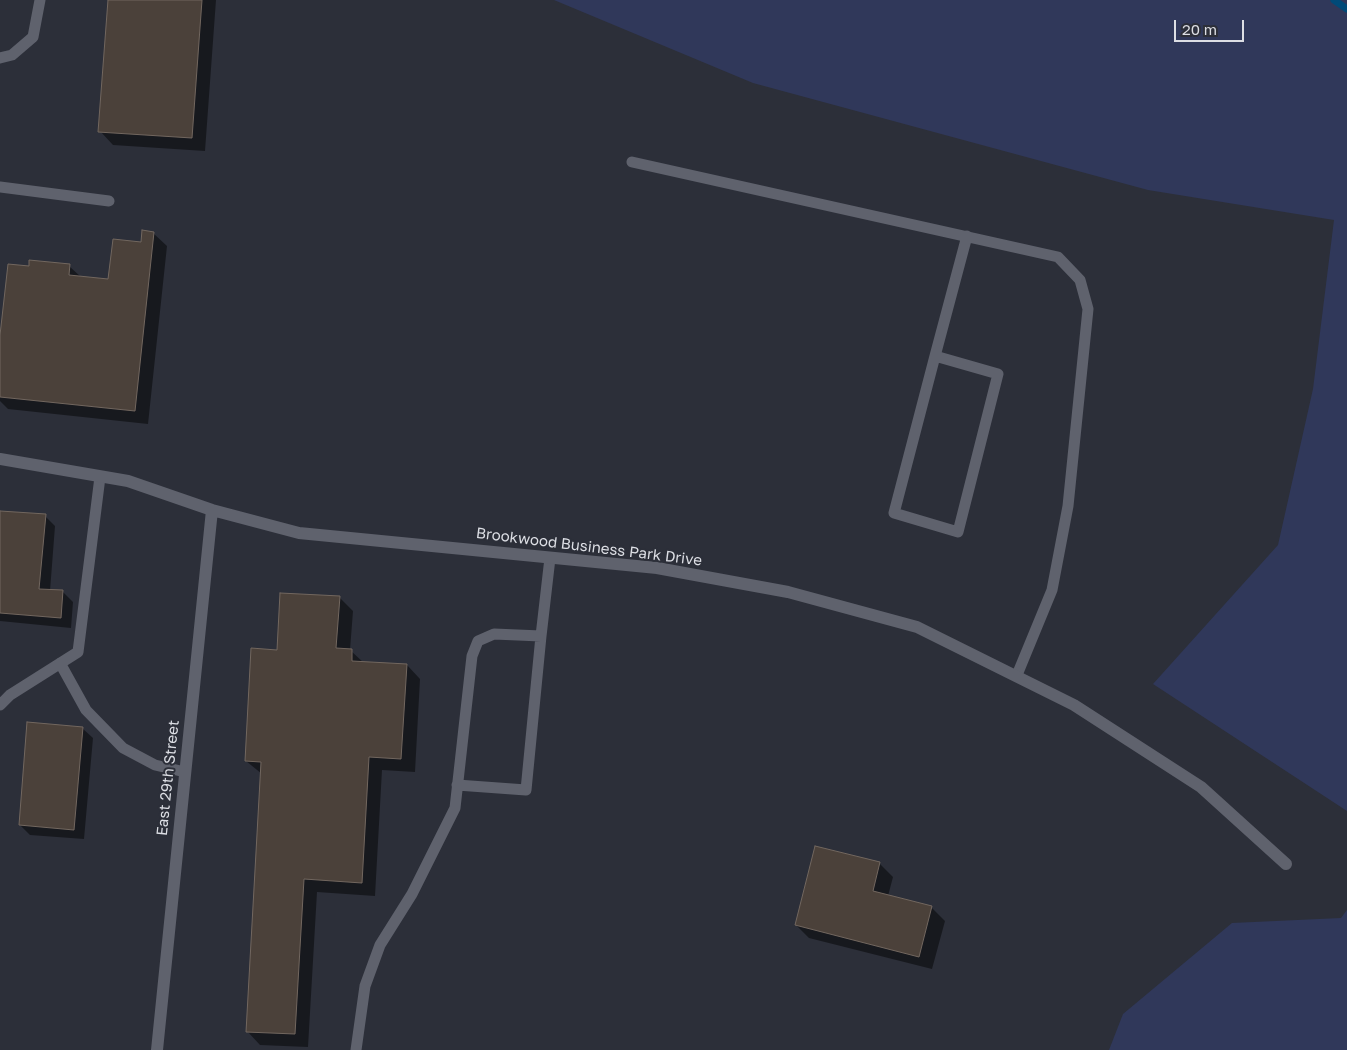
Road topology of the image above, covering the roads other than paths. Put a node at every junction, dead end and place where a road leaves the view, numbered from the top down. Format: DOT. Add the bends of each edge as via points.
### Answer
graph roads {
  1 [pos="40,0"];
  2 [pos="0,58"];
  3 [pos="632,162"];
  4 [pos="0,187"];
  5 [pos="109,201"];
  6 [pos="967,236"];
  7 [pos="935,356"];
  8 [pos="0,459"];
  9 [pos="100,477"];
  10 [pos="212,510"];
  11 [pos="550,558"];
  12 [pos="541,636"];
  13 [pos="60,663"];
  14 [pos="1017,675"];
  15 [pos="0,705"];
  16 [pos="185,772"];
  17 [pos="457,784"];
  18 [pos="1286,864"];
  19 [pos="156,1050"];
  20 [pos="356,1050"];
  1 -- 2 [label="lane" via="33,37 12,55"];
  3 -- 6 [label="lane"];
  4 -- 5 [label="lane"];
  6 -- 7 [label="lane"];
  6 -- 14 [label="lane" via="1058,257 1080,280 1088,309 1068,506 1054,581"];
  7 -- 7 [label="lane" via="894,513 958,532 998,374"];
  8 -- 9 [label="street, Brookwood Business Park Drive"];
  9 -- 10 [label="street, Brookwood Business Park Drive" via="128,481"];
  9 -- 13 [label="lane" via="78,652"];
  10 -- 11 [label="street, Brookwood Business Park Drive" via="299,533"];
  10 -- 16 [label="street, East 29th Street"];
  11 -- 12 [label="lane"];
  11 -- 14 [label="street, Brookwood Business Park Drive" via="657,568 788,592 917,627"];
  12 -- 17 [label="lane" via="494,634 478,641 472,656"];
  12 -- 17 [label="lane" via="526,790"];
  13 -- 15 [label="lane"];
  13 -- 16 [label="lane" via="86,710 123,748 156,765"];
  14 -- 18 [label="street, Brookwood Business Park Drive" via="1074,705 1201,787"];
  16 -- 19 [label="street, East 29th Street"];
  17 -- 20 [label="lane" via="454,808 412,894 380,945 364,986"];
}
